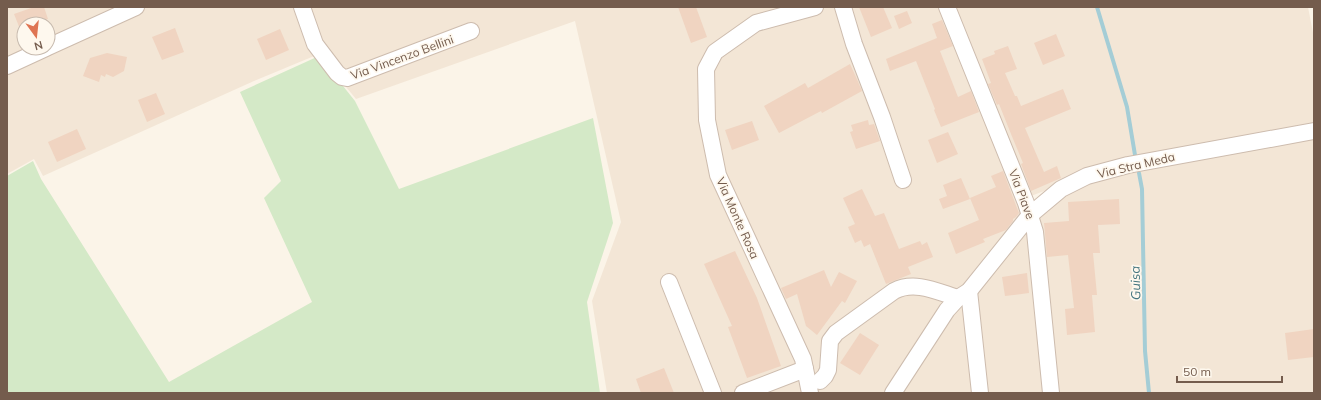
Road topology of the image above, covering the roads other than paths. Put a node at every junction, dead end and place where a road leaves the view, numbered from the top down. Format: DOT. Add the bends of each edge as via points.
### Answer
graph roads {
  1 [pos="136,7"];
  2 [pos="302,7"];
  3 [pos="815,7"];
  4 [pos="843,7"];
  5 [pos="947,7"];
  6 [pos="471,31"];
  7 [pos="56,43"];
  8 [pos="28,56"];
  9 [pos="7,66"];
  10 [pos="1314,131"];
  11 [pos="903,180"];
  12 [pos="1030,215"];
  13 [pos="669,282"];
  14 [pos="963,295"];
  15 [pos="805,369"];
  16 [pos="815,387"];
  17 [pos="713,393"];
  18 [pos="743,393"];
  19 [pos="893,393"];
  20 [pos="980,393"];
  21 [pos="1051,393"];
  1 -- 7 [label="street"];
  2 -- 6 [label="street, Via Vincenzo Bellini" via="315,44 337,73 347,78"];
  3 -- 15 [label="street, Via Monte Rosa" via="756,23 715,52 706,69 707,120 718,175 803,359"];
  4 -- 11 [label="street"];
  5 -- 12 [label="street, Via Piave"];
  8 -- 9 [label="street"];
  10 -- 12 [label="street, Via Stra Meda" via="1128,165 1087,176 1061,189"];
  12 -- 14 [label="street, Via Stra Meda"];
  12 -- 21 [label="street, Via Piave" via="1035,232"];
  13 -- 17 [label="street"];
  14 -- 16 [label="street" via="909,286 894,291 836,333 830,342 826,376"];
  14 -- 19 [label="street, Via Stra Meda" via="947,310"];
  14 -- 20 [label="street"];
  15 -- 16 [label="street, Via Monte Rosa"];
  15 -- 18 [label="street"];
}
